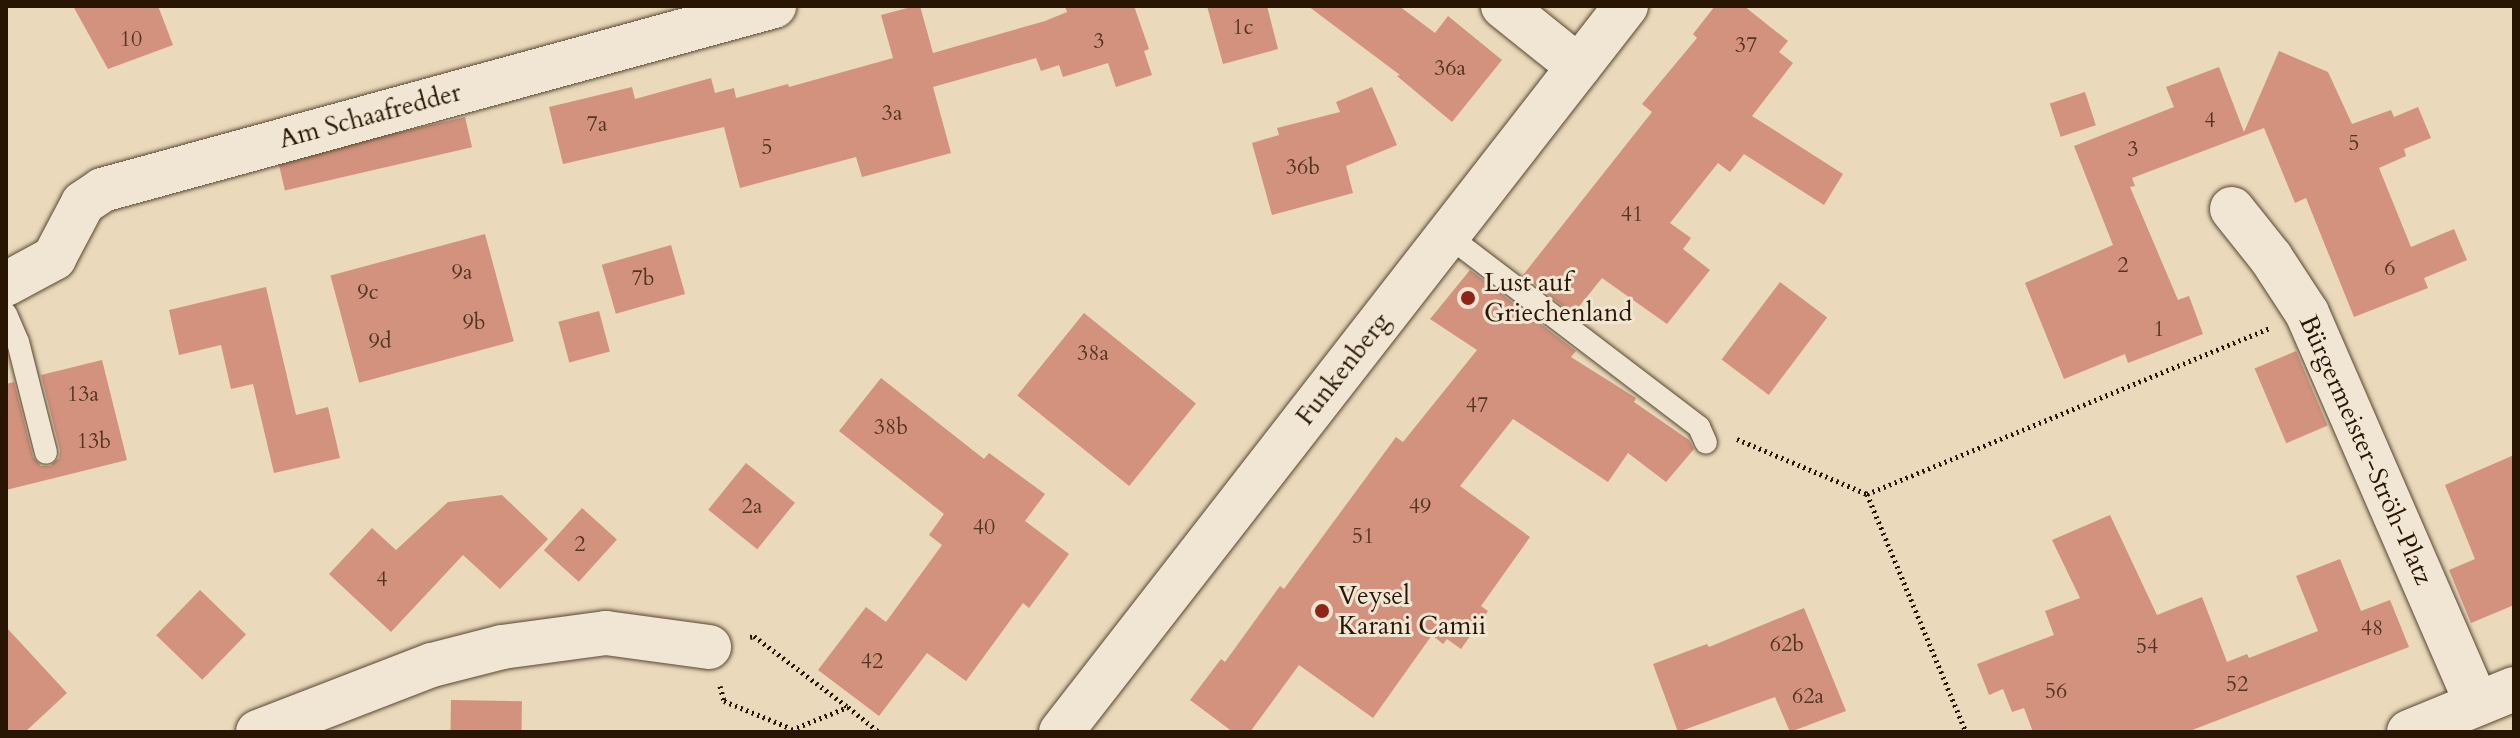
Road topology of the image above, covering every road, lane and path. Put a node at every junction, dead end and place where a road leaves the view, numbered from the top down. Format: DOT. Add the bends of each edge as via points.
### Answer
graph roads {
  1 [pos="774,6"];
  2 [pos="1503,6"];
  3 [pos="1626,6"];
  4 [pos="1579,67"];
  5 [pos="2232,209"];
  6 [pos="1447,235"];
  7 [pos="6,284"];
  8 [pos="2307,313"];
  9 [pos="6,314"];
  10 [pos="1684,416"];
  11 [pos="1706,443"];
  12 [pos="46,453"];
  13 [pos="1867,494"];
  14 [pos="709,647"];
  15 [pos="2495,697"];
  16 [pos="848,707"];
  17 [pos="788,730"];
  18 [pos="258,732"];
  19 [pos="879,732"];
  20 [pos="1061,732"];
  21 [pos="1966,732"];
  22 [pos="2409,732"];
  1 -- 7 [label="street, Am Schaafredder" via="102,190 83,203 54,258"];
  2 -- 4 [label="street"];
  3 -- 4 [label="street, Funkenberg"];
  4 -- 6 [label="street, Funkenberg"];
  5 -- 8 [label="street, Bürgermeister-Ströh-Platz"];
  6 -- 10 [label="lane"];
  6 -- 20 [label="street, Funkenberg"];
  8 -- 13 [label="path"];
  8 -- 15 [label="street, Bürgermeister-Ströh-Platz"];
  9 -- 12 [label="lane"];
  10 -- 11 [label="lane" via="1699,427"];
  10 -- 13 [label="path"];
  13 -- 21 [label="path"];
  14 -- 16 [label="path" via="754,636"];
  14 -- 17 [label="path" via="724,701"];
  14 -- 18 [label="street" via="606,633 502,647 432,665"];
  15 -- 22 [label="street"];
  16 -- 17 [label="path"];
  16 -- 19 [label="path"];
}
